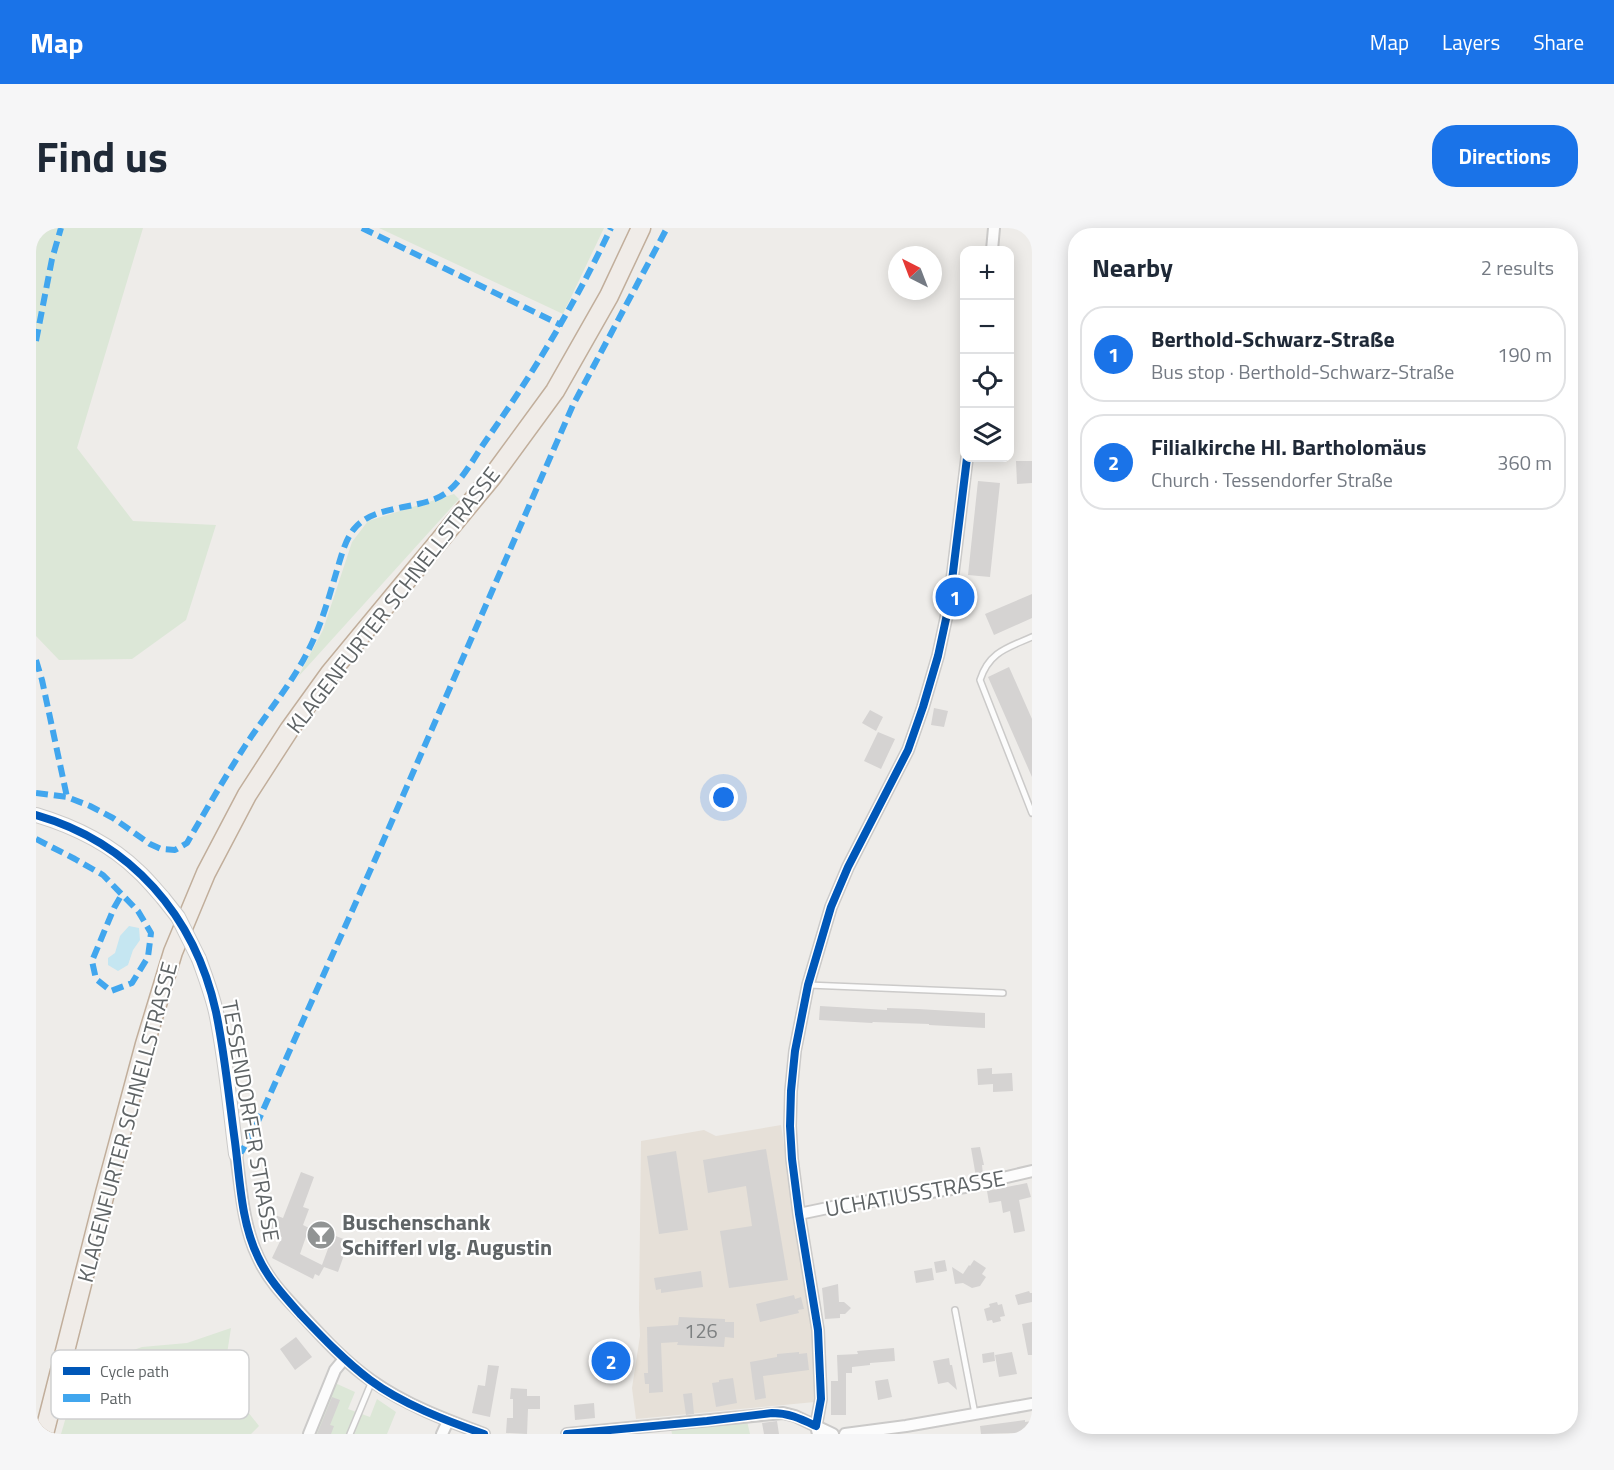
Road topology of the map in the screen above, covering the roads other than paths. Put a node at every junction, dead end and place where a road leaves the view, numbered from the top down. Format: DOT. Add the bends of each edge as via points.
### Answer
graph roads {
  1 [pos="641,228"];
  2 [pos="994,228"];
  3 [pos="992,246"];
  4 [pos="967,462"];
  5 [pos="1032,637"];
  6 [pos="1032,813"];
  7 [pos="36,815"];
  8 [pos="808,985"];
  9 [pos="1003,993"];
  10 [pos="236,1154"];
  11 [pos="1032,1171"];
  12 [pos="799,1214"];
  13 [pos="955,1310"];
  14 [pos="65,1350"];
  15 [pos="344,1359"];
  16 [pos="372,1381"];
  17 [pos="1032,1404"];
  18 [pos="51,1406"];
  19 [pos="975,1414"];
  20 [pos="448,1421"];
  21 [pos="817,1430"];
  22 [pos="44,1434"];
  23 [pos="309,1434"];
  24 [pos="350,1434"];
  25 [pos="442,1434"];
  26 [pos="484,1434"];
  27 [pos="567,1434"];
  28 [pos="833,1434"];
  29 [pos="845,1434"];
  1 -- 14 [label="highway, KLAGENFURTER SCHNELLSTRASSE" via="609,296 555,391 492,477 330,673 247,795 206,873 173,952 145,1044"];
  2 -- 3 [label="street"];
  4 -- 8 [label="street" via="949,605 923,707 908,750 831,907"];
  5 -- 6 [label="lane" via="993,656 980,680"];
  7 -- 10 [label="street, TESSENDORFER STRASSE, bridge" via="67,825 108,847 139,871 178,917 199,959 216,1011"];
  8 -- 9 [label="lane"];
  8 -- 12 [label="street" via="791,1091 792,1159"];
  10 -- 15 [label="street, TESSENDORFER STRASSE" via="246,1223 267,1275"];
  11 -- 12 [label="street, UCHATIUSSTRASSE" via="965,1187"];
  12 -- 21 [label="street" via="818,1330 821,1399"];
  13 -- 19 [label="lane"];
  15 -- 16 [label="street, TESSENDORFER STRASSE"];
  15 -- 23 [label="street" via="335,1370"];
  16 -- 20 [label="street, TESSENDORFER STRASSE"];
  16 -- 24 [label="lane"];
  17 -- 19 [label="street"];
  18 -- 22 [label="highway, KLAGENFURTER SCHNELLSTRASSE"];
  19 -- 29 [label="street"];
  20 -- 25 [label="street"];
  20 -- 26 [label="street, TESSENDORFER STRASSE"];
  21 -- 27 [label="street" via="795,1416 772,1413"];
  21 -- 28 [label="street"];
}
